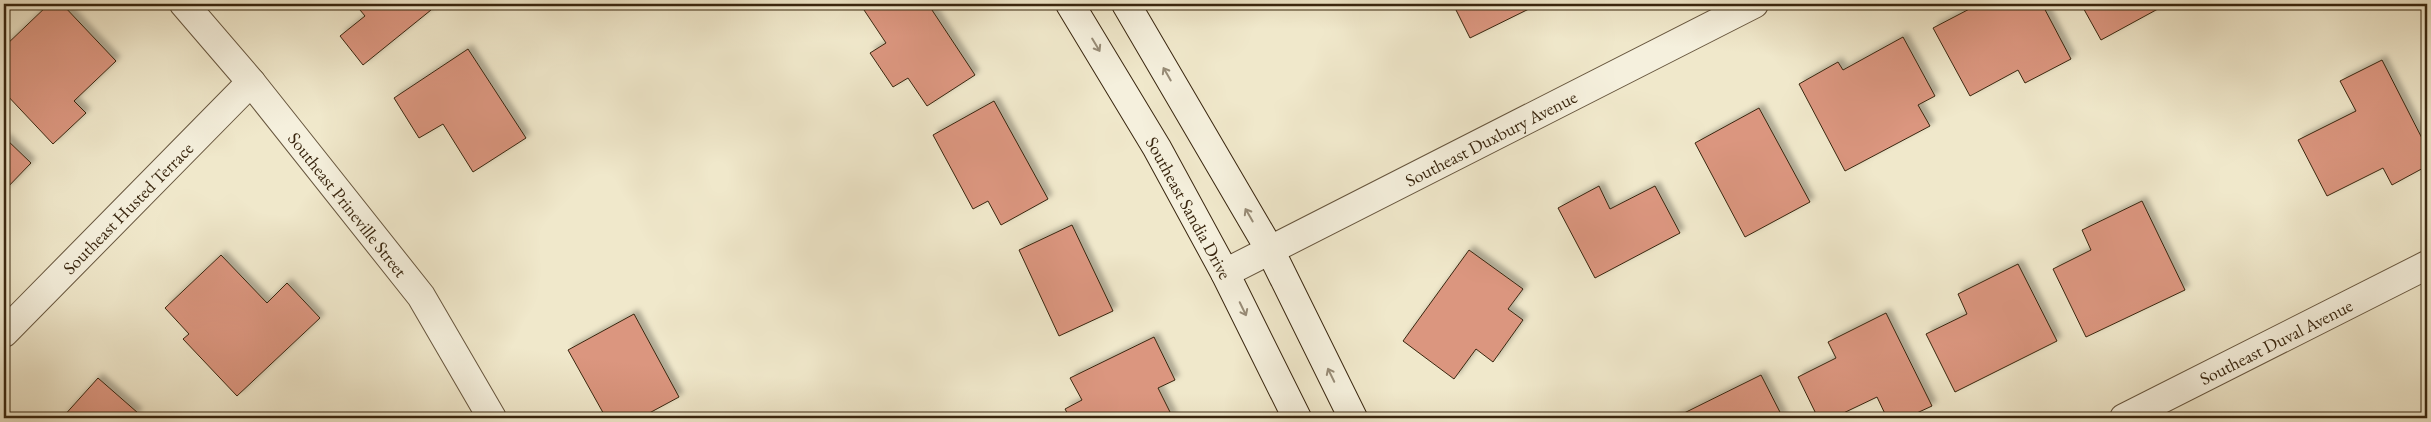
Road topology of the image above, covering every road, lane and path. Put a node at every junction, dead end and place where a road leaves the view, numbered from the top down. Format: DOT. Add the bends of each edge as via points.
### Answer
graph roads {
  1 [pos="184,4"];
  2 [pos="1070,4"];
  3 [pos="1126,4"];
  4 [pos="1754,4"];
  5 [pos="251,82"];
  6 [pos="1270,250"];
  7 [pos="2427,265"];
  8 [pos="1225,273"];
  9 [pos="4,333"];
  10 [pos="492,418"];
  11 [pos="1297,418"];
  12 [pos="1353,418"];
  13 [pos="2124,418"];
  1 -- 5 [label="street, Southeast Prineville Street"];
  2 -- 8 [label="street, Southeast Sandia Drive, one-way" via="1156,148"];
  6 -- 3 [label="street, one-way"];
  4 -- 6 [label="street, Southeast Duxbury Avenue"];
  5 -- 9 [label="street, Southeast Husted Terrace"];
  5 -- 10 [label="street, Southeast Prineville Street" via="421,296"];
  6 -- 8 [label="street, Southeast Duxbury Avenue"];
  12 -- 6 [label="street, one-way"];
  7 -- 13 [label="street, Southeast Duval Avenue"];
  8 -- 11 [label="street, Southeast Sandia Drive, one-way"];
}
